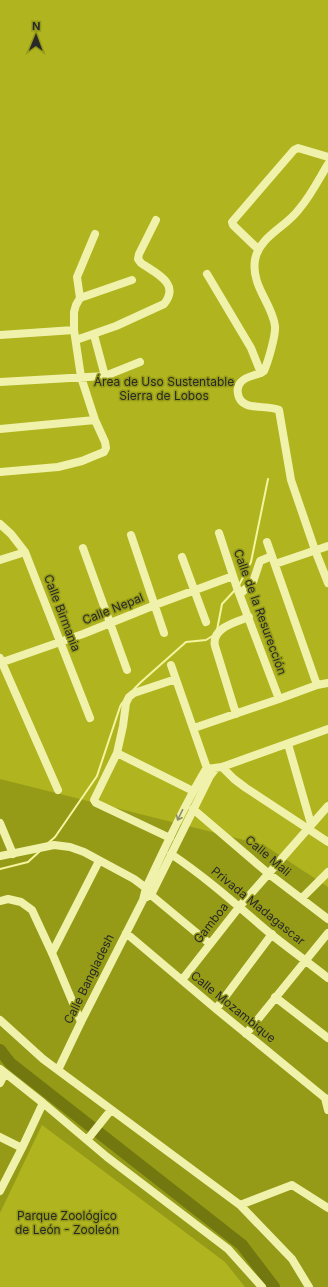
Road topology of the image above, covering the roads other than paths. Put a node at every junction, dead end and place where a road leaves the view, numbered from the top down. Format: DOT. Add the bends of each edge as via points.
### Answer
graph roads {
  1 [pos="328,157"];
  2 [pos="328,164"];
  3 [pos="156,220"];
  4 [pos="95,234"];
  5 [pos="258,248"];
  6 [pos="207,274"];
  7 [pos="132,280"];
  8 [pos="80,298"];
  9 [pos="74,330"];
  10 [pos="94,334"];
  11 [pos="0,335"];
  12 [pos="76,340"];
  13 [pos="140,362"];
  14 [pos="261,373"];
  15 [pos="105,376"];
  16 [pos="81,378"];
  17 [pos="0,382"];
  18 [pos="95,420"];
  19 [pos="0,429"];
  20 [pos="0,472"];
  21 [pos="0,524"];
  22 [pos="219,533"];
  23 [pos="131,535"];
  24 [pos="267,542"];
  25 [pos="328,546"];
  26 [pos="83,548"];
  27 [pos="315,550"];
  28 [pos="25,552"];
  29 [pos="272,556"];
  30 [pos="182,557"];
  31 [pos="0,560"];
  32 [pos="275,564"];
  33 [pos="233,576"];
  34 [pos="328,583"];
  35 [pos="194,590"];
  36 [pos="240,594"];
  37 [pos="156,605"];
  38 [pos="249,617"];
  39 [pos="206,622"];
  40 [pos="110,623"];
  41 [pos="164,633"];
  42 [pos="60,642"];
  43 [pos="1,661"];
  44 [pos="171,665"];
  45 [pos="127,670"];
  46 [pos="176,679"];
  47 [pos="328,683"];
  48 [pos="317,685"];
  49 [pos="279,699"];
  50 [pos="236,714"];
  51 [pos="90,718"];
  52 [pos="194,728"];
  53 [pos="328,730"];
  54 [pos="288,744"];
  55 [pos="117,752"];
  56 [pos="219,767"];
  57 [pos="208,773"];
  58 [pos="58,790"];
  59 [pos="192,791"];
  60 [pos="328,806"];
  61 [pos="193,809"];
  62 [pos="0,823"];
  63 [pos="310,826"];
  64 [pos="170,838"];
  65 [pos="328,842"];
  66 [pos="14,854"];
  67 [pos="171,854"];
  68 [pos="0,856"];
  69 [pos="99,861"];
  70 [pos="328,872"];
  71 [pos="269,874"];
  72 [pos="149,891"];
  73 [pos="302,898"];
  74 [pos="0,901"];
  75 [pos="240,906"];
  76 [pos="328,919"];
  77 [pos="126,933"];
  78 [pos="328,933"];
  79 [pos="272,934"];
  80 [pos="210,944"];
  81 [pos="52,953"];
  82 [pos="306,960"];
  83 [pos="328,978"];
  84 [pos="182,980"];
  85 [pos="275,997"];
  86 [pos="216,1009"];
  87 [pos="0,1020"];
  88 [pos="81,1022"];
  89 [pos="246,1034"];
  90 [pos="328,1038"];
  91 [pos="58,1070"];
  92 [pos="2,1071"];
  93 [pos="0,1082"];
  94 [pos="327,1098"];
  95 [pos="43,1102"];
  96 [pos="328,1110"];
  97 [pos="109,1113"];
  98 [pos="0,1137"];
  99 [pos="89,1137"];
  100 [pos="22,1148"];
  101 [pos="0,1191"];
  102 [pos="240,1205"];
  103 [pos="328,1208"];
  104 [pos="262,1287"];
  105 [pos="309,1287"];
  1 -- 5 [label="street" via="298,148 294,150 232,222"];
  2 -- 5 [label="street" via="300,209"];
  3 -- 10 [label="street" via="138,259 167,280 169,298 164,304"];
  4 -- 8 [label="street" via="76,277"];
  5 -- 14 [label="street" via="254,269 256,279 275,326 266,366"];
  6 -- 14 [label="street" via="251,348"];
  7 -- 8 [label="street"];
  8 -- 9 [label="street" via="74,312"];
  9 -- 11 [label="street"];
  9 -- 12 [label="street"];
  10 -- 12 [label="street"];
  10 -- 15 [label="street"];
  12 -- 16 [label="street"];
  13 -- 15 [label="street"];
  14 -- 27 [label="street" via="242,381 238,387 240,400 246,405 278,410 291,480"];
  15 -- 16 [label="street"];
  16 -- 17 [label="street"];
  16 -- 18 [label="street"];
  18 -- 19 [label="street"];
  18 -- 20 [label="street" via="105,442 104,452 58,467"];
  21 -- 28 [label="street, Calle Birmania"];
  22 -- 33 [label="street, Calle de la Resurección"];
  23 -- 37 [label="street"];
  24 -- 29 [label="street"];
  25 -- 27 [label="street"];
  26 -- 40 [label="street"];
  27 -- 32 [label="street"];
  27 -- 34 [label="street"];
  28 -- 31 [label="street"];
  28 -- 42 [label="street, Calle Birmania"];
  29 -- 32 [label="street"];
  29 -- 36 [label="street" via="260,562 253,582"];
  30 -- 35 [label="street"];
  32 -- 48 [label="street"];
  33 -- 35 [label="street, Calle Nepal"];
  33 -- 36 [label="street, Calle de la Resurección"];
  35 -- 37 [label="street, Calle Nepal"];
  35 -- 39 [label="street"];
  36 -- 38 [label="street, Calle de la Resurección"];
  37 -- 40 [label="street, Calle Nepal"];
  37 -- 41 [label="street"];
  38 -- 49 [label="street, Calle de la Resurección"];
  38 -- 50 [label="street" via="228,625 218,632 214,640"];
  40 -- 42 [label="street, Calle Nepal"];
  40 -- 45 [label="street"];
  42 -- 43 [label="street, Calle Nepal"];
  42 -- 51 [label="street, Calle Birmania"];
  43 -- 58 [label="street"];
  44 -- 46 [label="street"];
  46 -- 52 [label="street"];
  46 -- 55 [label="street" via="134,693 129,698"];
  47 -- 48 [label="street"];
  48 -- 49 [label="street"];
  49 -- 50 [label="street"];
  50 -- 52 [label="street"];
  52 -- 57 [label="street"];
  53 -- 54 [label="street"];
  54 -- 56 [label="street"];
  54 -- 63 [label="street"];
  55 -- 59 [label="street"];
  55 -- 64 [label="street" via="94,800"];
  56 -- 57 [label="street"];
  56 -- 63 [label="street" via="240,784"];
  57 -- 59 [label="street, Calle Bangladesh"];
  57 -- 61 [label="street, Calle Bangladesh"];
  59 -- 64 [label="street, Calle Bangladesh, one-way"];
  60 -- 63 [label="street, Gamboa"];
  61 -- 67 [label="street, Calle Bangladesh"];
  61 -- 71 [label="street, Calle Mali"];
  62 -- 66 [label="street"];
  63 -- 65 [label="street"];
  63 -- 71 [label="street, Gamboa"];
  64 -- 72 [label="street, Calle Bangladesh"];
  66 -- 68 [label="street"];
  66 -- 69 [label="street" via="54,845 70,847"];
  67 -- 72 [label="street, Calle Bangladesh"];
  67 -- 75 [label="street, Privada Madagascar"];
  69 -- 72 [label="street" via="134,879"];
  69 -- 81 [label="street"];
  70 -- 73 [label="street"];
  71 -- 73 [label="street, Calle Mali"];
  71 -- 75 [label="street, Gamboa"];
  72 -- 77 [label="street, Calle Bangladesh"];
  72 -- 80 [label="street"];
  73 -- 76 [label="street, Calle Mali"];
  74 -- 81 [label="street" via="8,899 21,902 32,910"];
  75 -- 79 [label="street, Privada Madagascar"];
  75 -- 80 [label="street, Gamboa"];
  77 -- 84 [label="street, Calle Mozambique"];
  77 -- 88 [label="street, Calle Bangladesh"];
  78 -- 82 [label="street"];
  79 -- 82 [label="street, Privada Madagascar"];
  79 -- 86 [label="street"];
  80 -- 84 [label="street, Gamboa"];
  81 -- 88 [label="street"];
  82 -- 83 [label="street, Privada Madagascar"];
  82 -- 85 [label="street"];
  84 -- 86 [label="street, Calle Mozambique"];
  85 -- 89 [label="street"];
  85 -- 90 [label="street"];
  86 -- 89 [label="street, Calle Mozambique"];
  87 -- 91 [label="street"];
  88 -- 91 [label="street, Calle Bangladesh"];
  89 -- 94 [label="street, Calle Mozambique"];
  91 -- 97 [label="street"];
  92 -- 93 [label="street"];
  92 -- 95 [label="street"];
  94 -- 96 [label="street"];
  95 -- 99 [label="street"];
  95 -- 100 [label="street"];
  97 -- 99 [label="street"];
  97 -- 102 [label="street"];
  98 -- 100 [label="street"];
  99 -- 104 [label="street" via="106,1157 228,1249"];
  100 -- 101 [label="street"];
  102 -- 103 [label="street" via="292,1185"];
  102 -- 105 [label="street" via="292,1259"];
}
